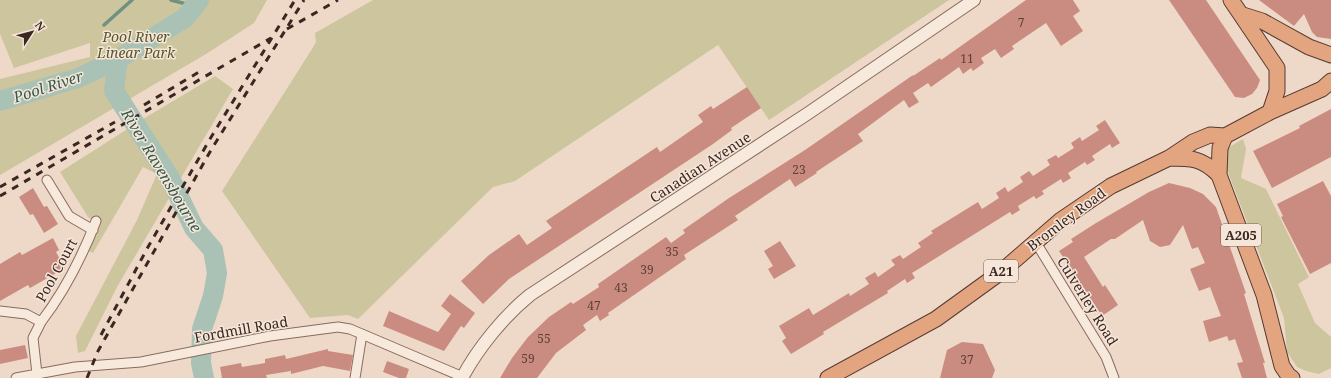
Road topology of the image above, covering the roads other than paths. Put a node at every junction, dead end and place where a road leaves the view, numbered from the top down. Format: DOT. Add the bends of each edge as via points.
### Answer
graph roads {
  1 [pos="974,0"];
  2 [pos="1232,0"];
  3 [pos="1243,15"];
  4 [pos="1331,55"];
  5 [pos="1331,81"];
  6 [pos="1270,112"];
  7 [pos="1225,136"];
  8 [pos="1169,158"];
  9 [pos="1218,175"];
  10 [pos="47,180"];
  11 [pos="96,221"];
  12 [pos="93,230"];
  13 [pos="1035,242"];
  14 [pos="0,311"];
  15 [pos="41,322"];
  16 [pos="362,334"];
  17 [pos="1282,372"];
  18 [pos="37,374"];
  19 [pos="462,377"];
  20 [pos="16,378"];
  21 [pos="355,378"];
  22 [pos="828,378"];
  23 [pos="1114,378"];
  24 [pos="1292,378"];
  1 -- 19 [label="street, Canadian Avenue" via="807,114 530,295 500,322"];
  2 -- 3 [label="highway"];
  3 -- 4 [label="highway" via="1262,21 1295,40"];
  3 -- 6 [label="highway" via="1277,68 1277,91"];
  5 -- 6 [label="highway" via="1322,89"];
  6 -- 7 [label="highway"];
  7 -- 8 [label="highway, Bromley Road / A21" via="1210,135 1192,142"];
  7 -- 9 [label="highway, A205" via="1220,148"];
  8 -- 9 [label="highway, Bromley Road / A21" via="1190,158 1207,164"];
  8 -- 13 [label="highway, Bromley Road / A21" via="1088,200"];
  9 -- 17 [label="highway, A205" via="1264,295"];
  10 -- 12 [label="street, Pool Court" via="69,216"];
  11 -- 12 [label="street, Pool Court"];
  12 -- 15 [label="street, Pool Court" via="60,294"];
  13 -- 22 [label="highway, Bromley Road / A21" via="1000,272 936,319"];
  13 -- 23 [label="street, Culverley Road" via="1106,356"];
  14 -- 15 [label="street, Pool Court" via="26,314"];
  15 -- 18 [label="street, Pool Court" via="33,338"];
  16 -- 18 [label="street, Fordmill Road" via="338,327 270,336 141,362 75,367"];
  16 -- 19 [label="street, Fordmill Road"];
  16 -- 21 [label="street"];
  17 -- 24 [label="highway, A205"];
  18 -- 20 [label="street, Fordmill Road"];
}
